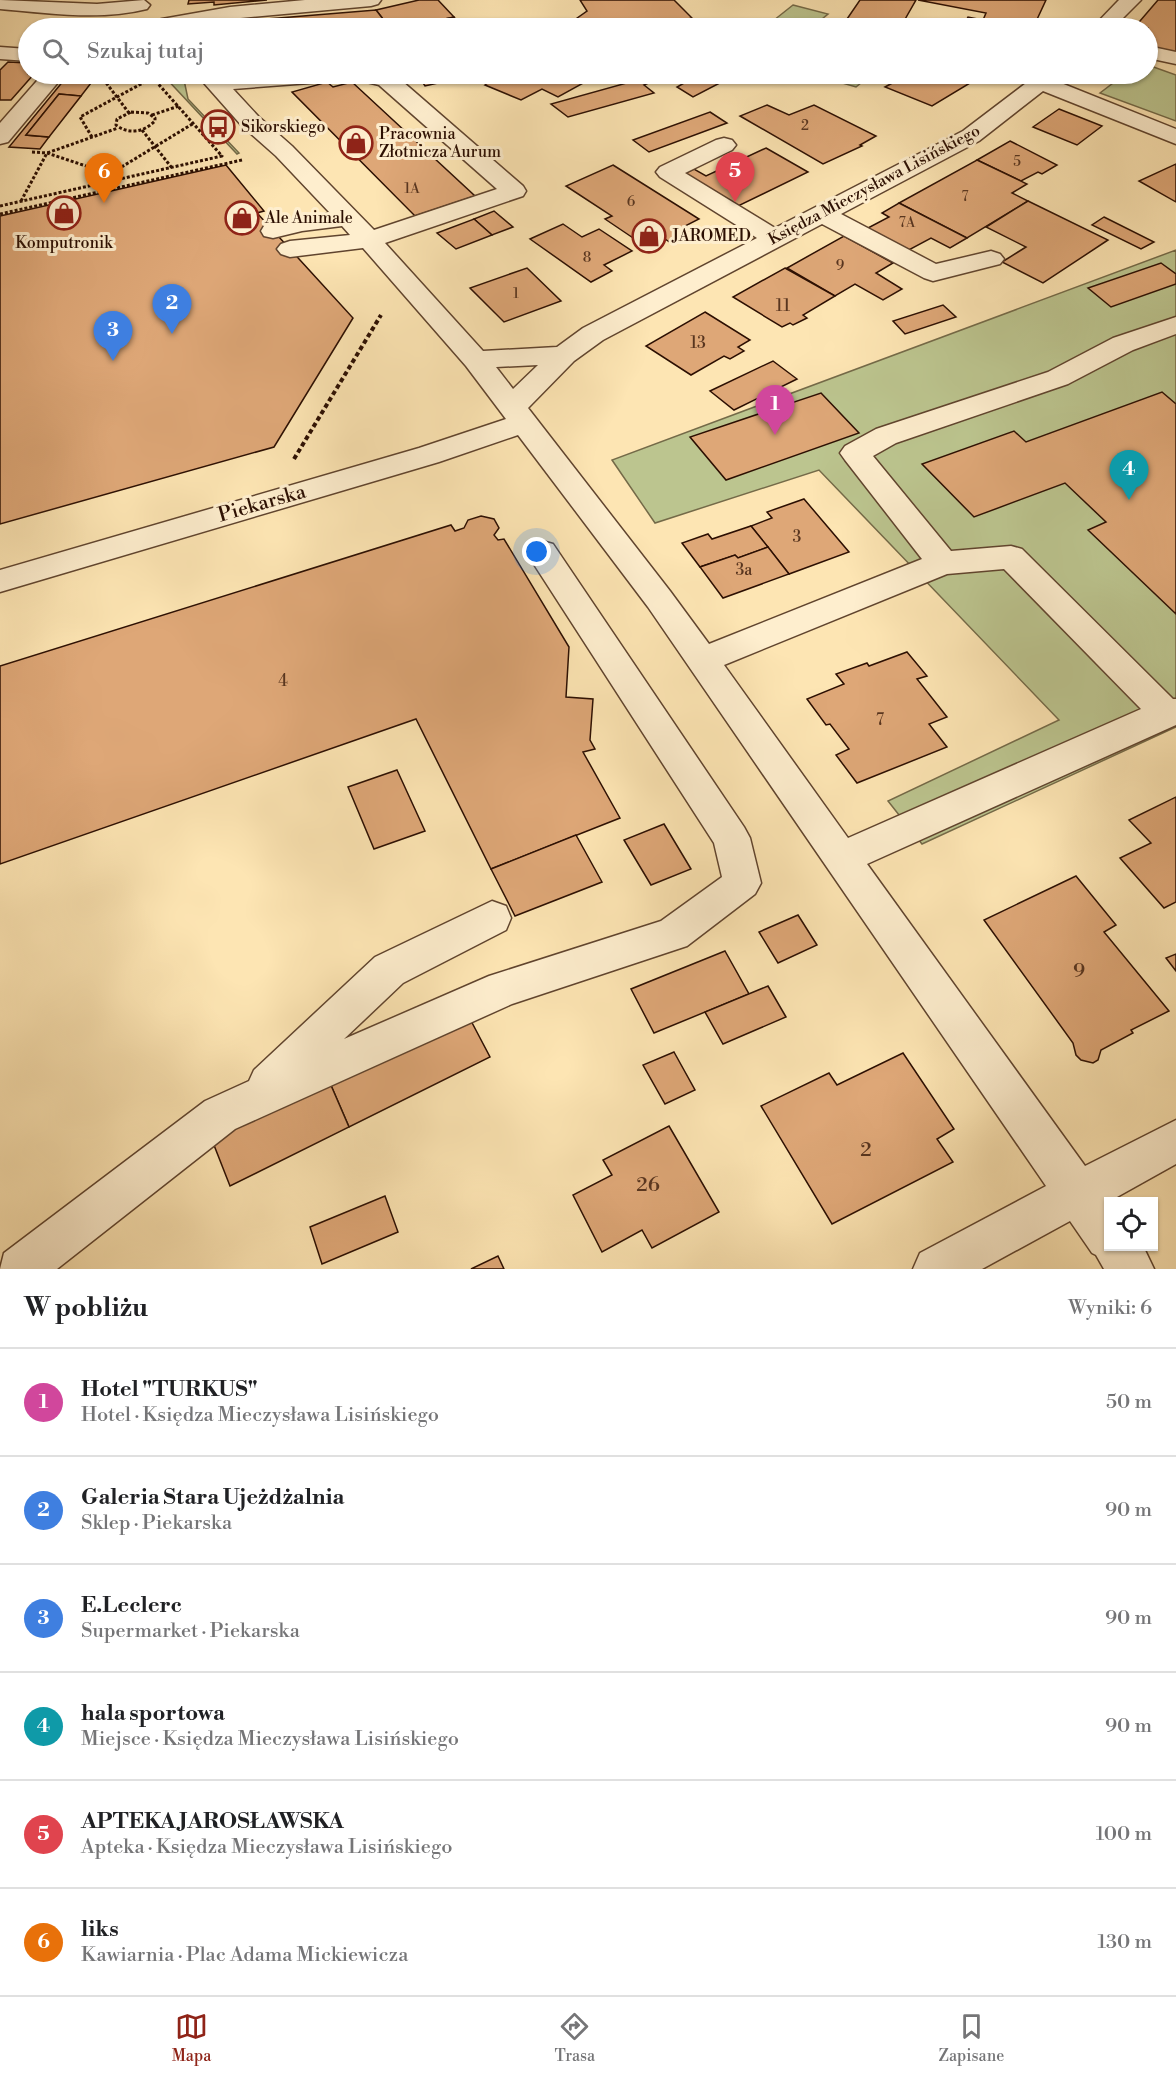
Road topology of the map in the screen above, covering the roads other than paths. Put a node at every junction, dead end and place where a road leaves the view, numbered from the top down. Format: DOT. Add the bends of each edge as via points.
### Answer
graph roads {
  1 [pos="371,0"];
  2 [pos="1131,0"];
  3 [pos="137,2"];
  4 [pos="0,3"];
  5 [pos="64,4"];
  6 [pos="93,18"];
  7 [pos="97,18"];
  8 [pos="154,18"];
  9 [pos="206,18"];
  10 [pos="1112,18"];
  11 [pos="0,53"];
  12 [pos="18,54"];
  13 [pos="1158,54"];
  14 [pos="1176,58"];
  15 [pos="45,84"];
  16 [pos="217,84"];
  17 [pos="392,84"];
  18 [pos="1037,84"];
  19 [pos="1058,84"];
  20 [pos="0,137"];
  21 [pos="1176,137"];
  22 [pos="724,145"];
  23 [pos="823,214"];
  24 [pos="348,218"];
  25 [pos="775,239"];
  26 [pos="369,240"];
  27 [pos="991,259"];
  28 [pos="1176,325"];
  29 [pos="564,355"];
  30 [pos="476,360"];
  31 [pos="517,416"];
  32 [pos="542,552"];
  33 [pos="943,563"];
  34 [pos="0,582"];
  35 [pos="702,660"];
  36 [pos="1171,713"];
  37 [pos="841,858"];
  38 [pos="492,918"];
  39 [pos="250,1102"];
  40 [pos="1176,1141"];
  41 [pos="1078,1194"];
  42 [pos="1104,1231"];
  43 [pos="1118,1251"];
  44 [pos="20,1269"];
  45 [pos="936,1269"];
  46 [pos="1131,1269"];
  1 -- 9 [label="street"];
  2 -- 10 [label="street"];
  3 -- 7 [label="street"];
  3 -- 8 [label="street"];
  4 -- 5 [label="street"];
  5 -- 6 [label="street"];
  11 -- 12 [label="street"];
  13 -- 14 [label="street"];
  15 -- 20 [label="street"];
  16 -- 24 [label="street"];
  17 -- 26 [label="street" via="514,191"];
  18 -- 23 [label="street, Księdza Mieczysława Lisińskiego" via="971,136"];
  19 -- 21 [label="street"];
  22 -- 25 [label="street" via="668,172"];
  23 -- 25 [label="street, Księdza Mieczysława Lisińskiego"];
  23 -- 27 [label="street" via="933,273"];
  24 -- 26 [label="street"];
  24 -- 26 [label="street" via="326,230 282,240"];
  25 -- 29 [label="street, Księdza Mieczysława Lisińskiego" via="593,334"];
  26 -- 30 [label="street"];
  28 -- 33 [label="street" via="1124,344 1058,378 886,436 855,453"];
  29 -- 30 [label="street"];
  29 -- 31 [label="street, Księdza Mieczysława Lisińskiego"];
  30 -- 31 [label="street"];
  31 -- 34 [label="street, Piekarska" via="429,455"];
  31 -- 35 [label="street"];
  32 -- 39 [label="street" via="731,838 742,883 673,934 503,989"];
  33 -- 35 [label="street"];
  33 -- 36 [label="street" via="1011,557"];
  35 -- 37 [label="street"];
  36 -- 37 [label="street"];
  37 -- 41 [label="street"];
  38 -- 39 [label="street" via="389,970"];
  39 -- 44 [label="street" via="220,1115"];
  40 -- 41 [label="street"];
  41 -- 42 [label="street"];
  41 -- 45 [label="street"];
  43 -- 46 [label="street"];
}
